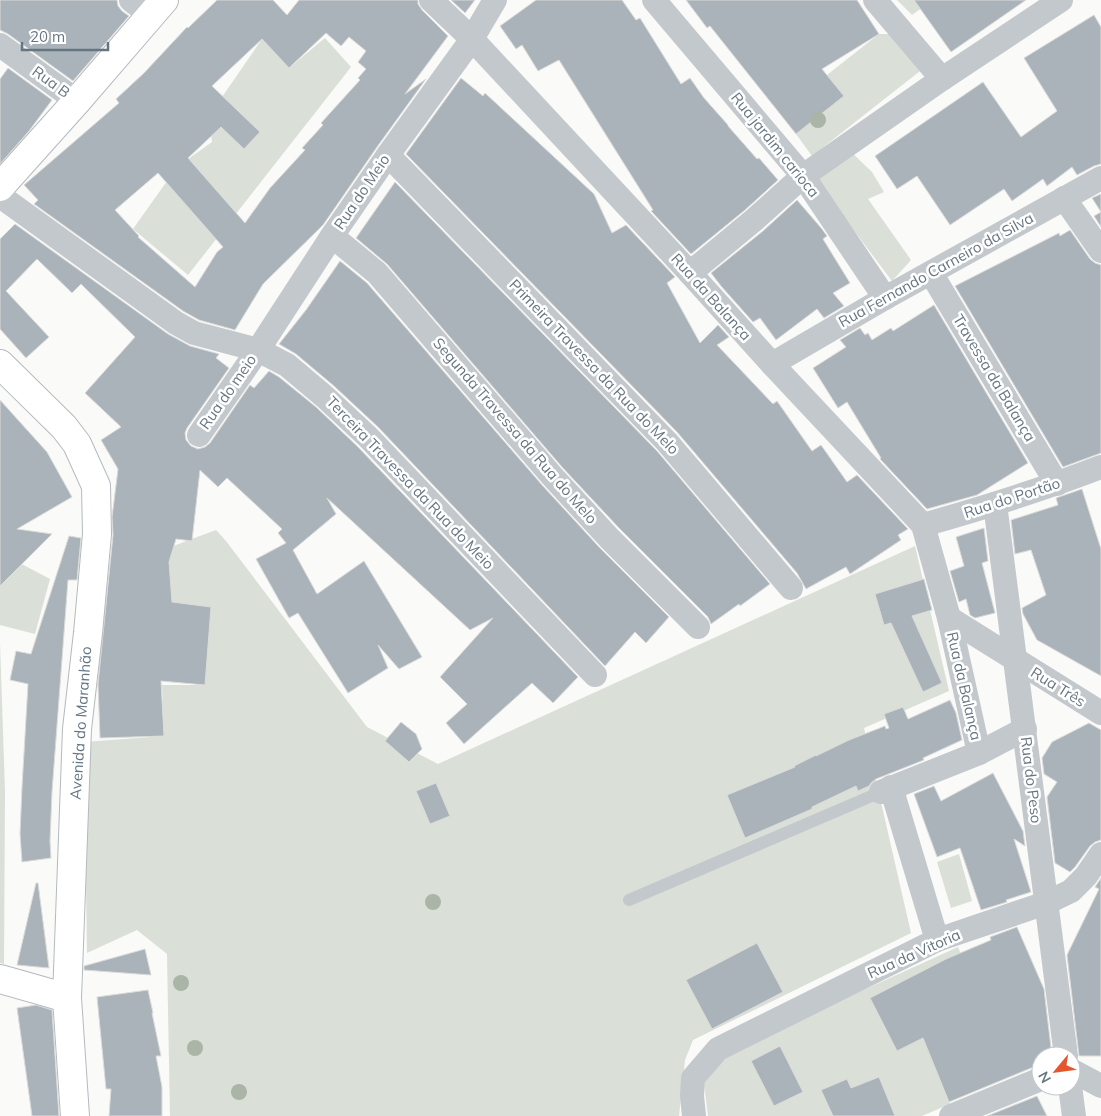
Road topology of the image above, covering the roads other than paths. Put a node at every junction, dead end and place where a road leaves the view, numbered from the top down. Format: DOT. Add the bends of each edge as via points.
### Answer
graph roads {
  1 [pos="431,0"];
  2 [pos="494,0"];
  3 [pos="654,0"];
  4 [pos="875,0"];
  5 [pos="1061,0"];
  6 [pos="148,5"];
  7 [pos="472,39"];
  8 [pos="0,45"];
  9 [pos="942,79"];
  10 [pos="77,101"];
  11 [pos="388,155"];
  12 [pos="803,176"];
  13 [pos="1101,178"];
  14 [pos="0,187"];
  15 [pos="0,196"];
  16 [pos="1064,198"];
  17 [pos="332,236"];
  18 [pos="1101,251"];
  19 [pos="690,273"];
  20 [pos="931,273"];
  21 [pos="885,298"];
  22 [pos="258,350"];
  23 [pos="0,364"];
  24 [pos="772,364"];
  25 [pos="199,434"];
  26 [pos="1101,467"];
  27 [pos="1057,484"];
  28 [pos="995,504"];
  29 [pos="923,525"];
  30 [pos="791,588"];
  31 [pos="949,618"];
  32 [pos="698,627"];
  33 [pos="1016,661"];
  34 [pos="595,675"];
  35 [pos="1101,713"];
  36 [pos="1025,729"];
  37 [pos="979,753"];
  38 [pos="886,790"];
  39 [pos="1101,854"];
  40 [pos="629,900"];
  41 [pos="1046,904"];
  42 [pos="937,940"];
  43 [pos="0,979"];
  44 [pos="67,998"];
  45 [pos="1065,1046"];
  46 [pos="1081,1075"];
  47 [pos="1031,1083"];
  48 [pos="1101,1086"];
  49 [pos="1071,1096"];
  50 [pos="75,1116"];
  51 [pos="694,1116"];
  52 [pos="952,1116"];
  53 [pos="1074,1116"];
  1 -- 7 [label="street, Rua da Balança"];
  2 -- 7 [label="street, Rua do Meio"];
  3 -- 12 [label="street, Rua jardim carioca"];
  4 -- 9 [label="street"];
  5 -- 9 [label="street"];
  6 -- 10 [label="street"];
  7 -- 11 [label="street, Rua do Meio"];
  7 -- 19 [label="street, Rua da Balança"];
  8 -- 10 [label="street, Rua B"];
  9 -- 12 [label="street"];
  10 -- 14 [label="street"];
  11 -- 17 [label="street, Rua do Meio"];
  11 -- 30 [label="street, Primeira Travessa da Rua do Melo" via="667,442"];
  12 -- 19 [label="street"];
  12 -- 21 [label="street, Rua jardim carioca"];
  13 -- 16 [label="street, Rua Fernando Carneiro da Silva"];
  15 -- 22 [label="street, Terceira Travessa da Rua do Meio" via="176,323 194,333"];
  16 -- 18 [label="street"];
  16 -- 20 [label="street, Rua Fernando Carneiro da Silva"];
  17 -- 22 [label="street, Rua do Meio"];
  17 -- 32 [label="street, Segunda Travessa da Rua do Melo" via="378,273 608,538"];
  19 -- 24 [label="street, Rua da Balança"];
  20 -- 21 [label="street, Rua Fernando Carneiro da Silva"];
  20 -- 27 [label="street, Travessa da Balança"];
  21 -- 24 [label="street, Rua Fernando Carneiro da Silva"];
  22 -- 25 [label="street, Rua do meio"];
  22 -- 34 [label="street, Terceira Travessa da Rua do Meio" via="287,366 368,436"];
  23 -- 44 [label="street, Avenida do Maranhão" via="64,427 77,444 96,486 97,534 77,729"];
  24 -- 29 [label="street, Rua da Balança"];
  26 -- 27 [label="street, Rua do Portão"];
  27 -- 28 [label="street, Rua do Portão"];
  28 -- 29 [label="street, Rua do Portão"];
  28 -- 33 [label="street, Rua do Peso"];
  29 -- 31 [label="street, Rua da Balança"];
  31 -- 33 [label="street, Rua da Balança"];
  31 -- 37 [label="street, Rua da Balança"];
  33 -- 35 [label="street, Rua Três"];
  33 -- 36 [label="street, Rua do Peso"];
  36 -- 37 [label="street, Rua da Balança"];
  36 -- 41 [label="street, Rua do Peso"];
  37 -- 38 [label="street, Rua da Balança"];
  38 -- 40 [label="lane"];
  38 -- 42 [label="street"];
  39 -- 41 [label="street, Rua da Vitoria" via="1072,891"];
  41 -- 42 [label="street, Rua da Vitoria"];
  41 -- 45 [label="street, Rua do Peso"];
  42 -- 51 [label="street, Rua da Vitoria" via="718,1049 693,1078"];
  43 -- 44 [label="street"];
  44 -- 50 [label="street, Avenida do Maranhão"];
  46 -- 48 [label="street"];
  47 -- 52 [label="street"];
  49 -- 53 [label="street"];
}
